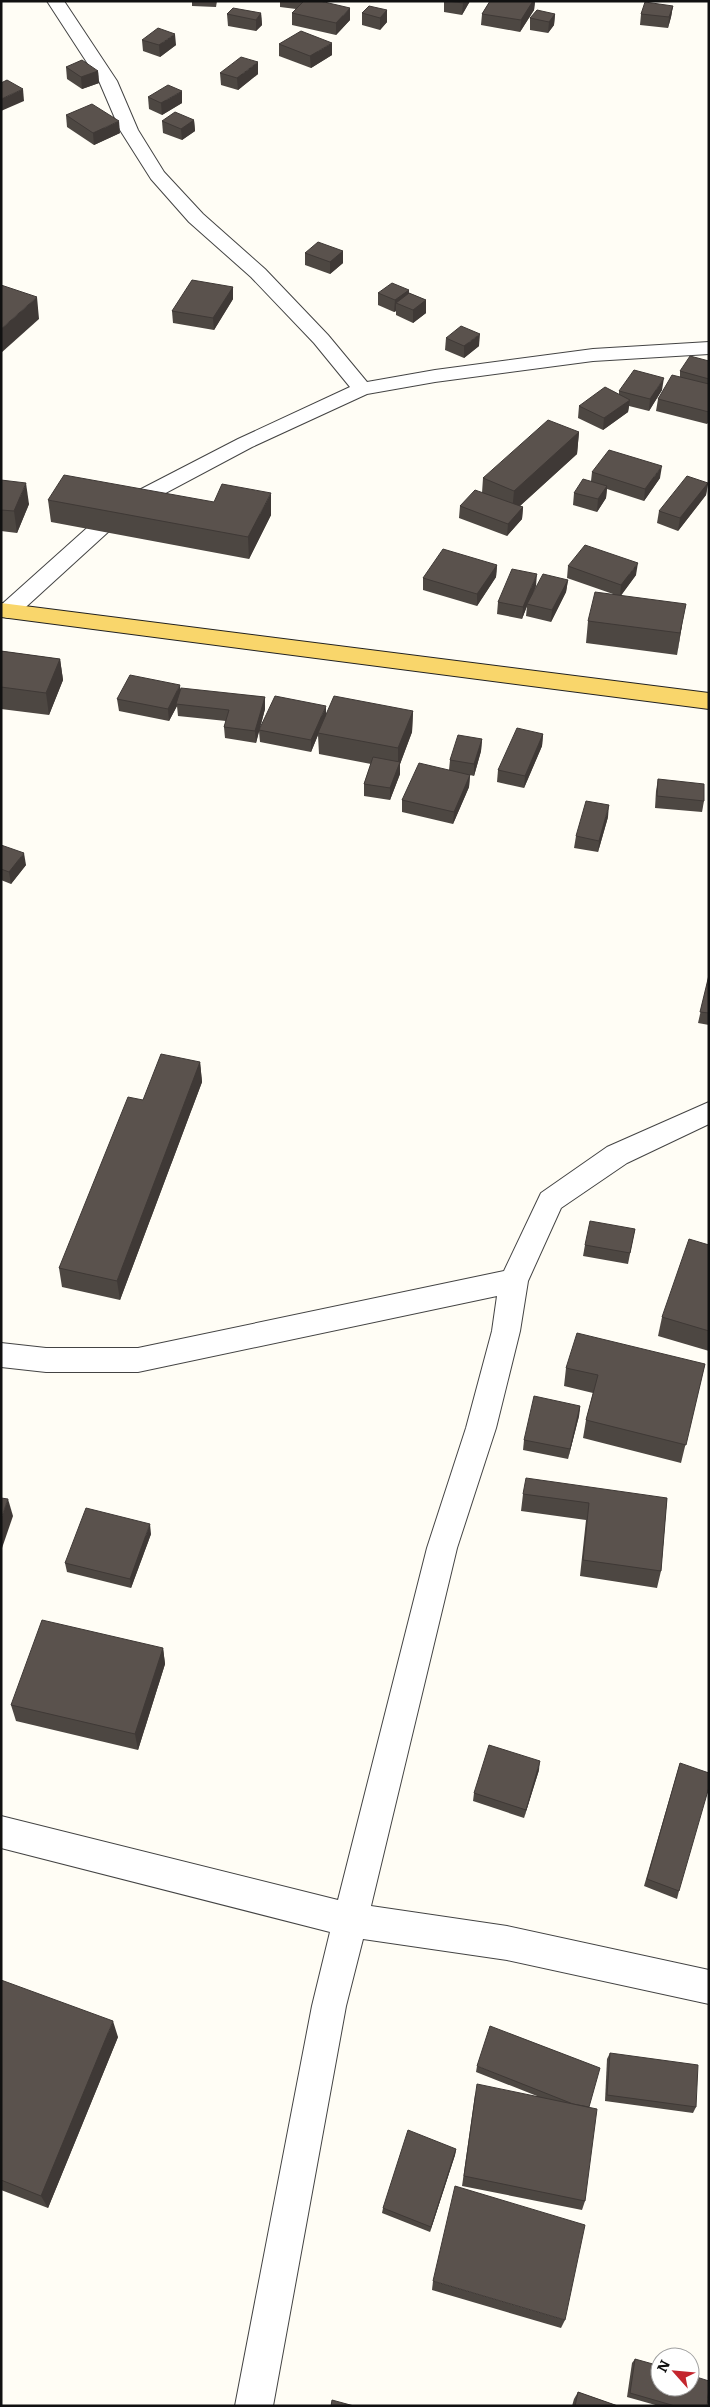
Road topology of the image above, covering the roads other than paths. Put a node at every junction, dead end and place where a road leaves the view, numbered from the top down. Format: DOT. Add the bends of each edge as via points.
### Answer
graph roads {
  1 [pos="54,1"];
  2 [pos="709,348"];
  3 [pos="362,389"];
  4 [pos="5,610"];
  5 [pos="709,701"];
  6 [pos="709,1112"];
  7 [pos="514,1281"];
  8 [pos="1,1355"];
  9 [pos="1,1832"];
  10 [pos="352,1920"];
  11 [pos="709,1987"];
  12 [pos="254,2406"];
  1 -- 3 [label="street" via="108,82 129,130 156,175 196,218 258,273 321,339"];
  2 -- 3 [label="street" via="593,355"];
  3 -- 4 [label="street" via="245,443 123,507"];
  4 -- 5 [label="main road"];
  6 -- 7 [label="street" via="617,1155 551,1201"];
  7 -- 8 [label="street" via="138,1360 46,1360"];
  7 -- 10 [label="street" via="506,1332 481,1428 442,1548"];
  9 -- 10 [label="street"];
  10 -- 11 [label="street" via="507,1944"];
  10 -- 12 [label="street" via="329,2006"];
}
